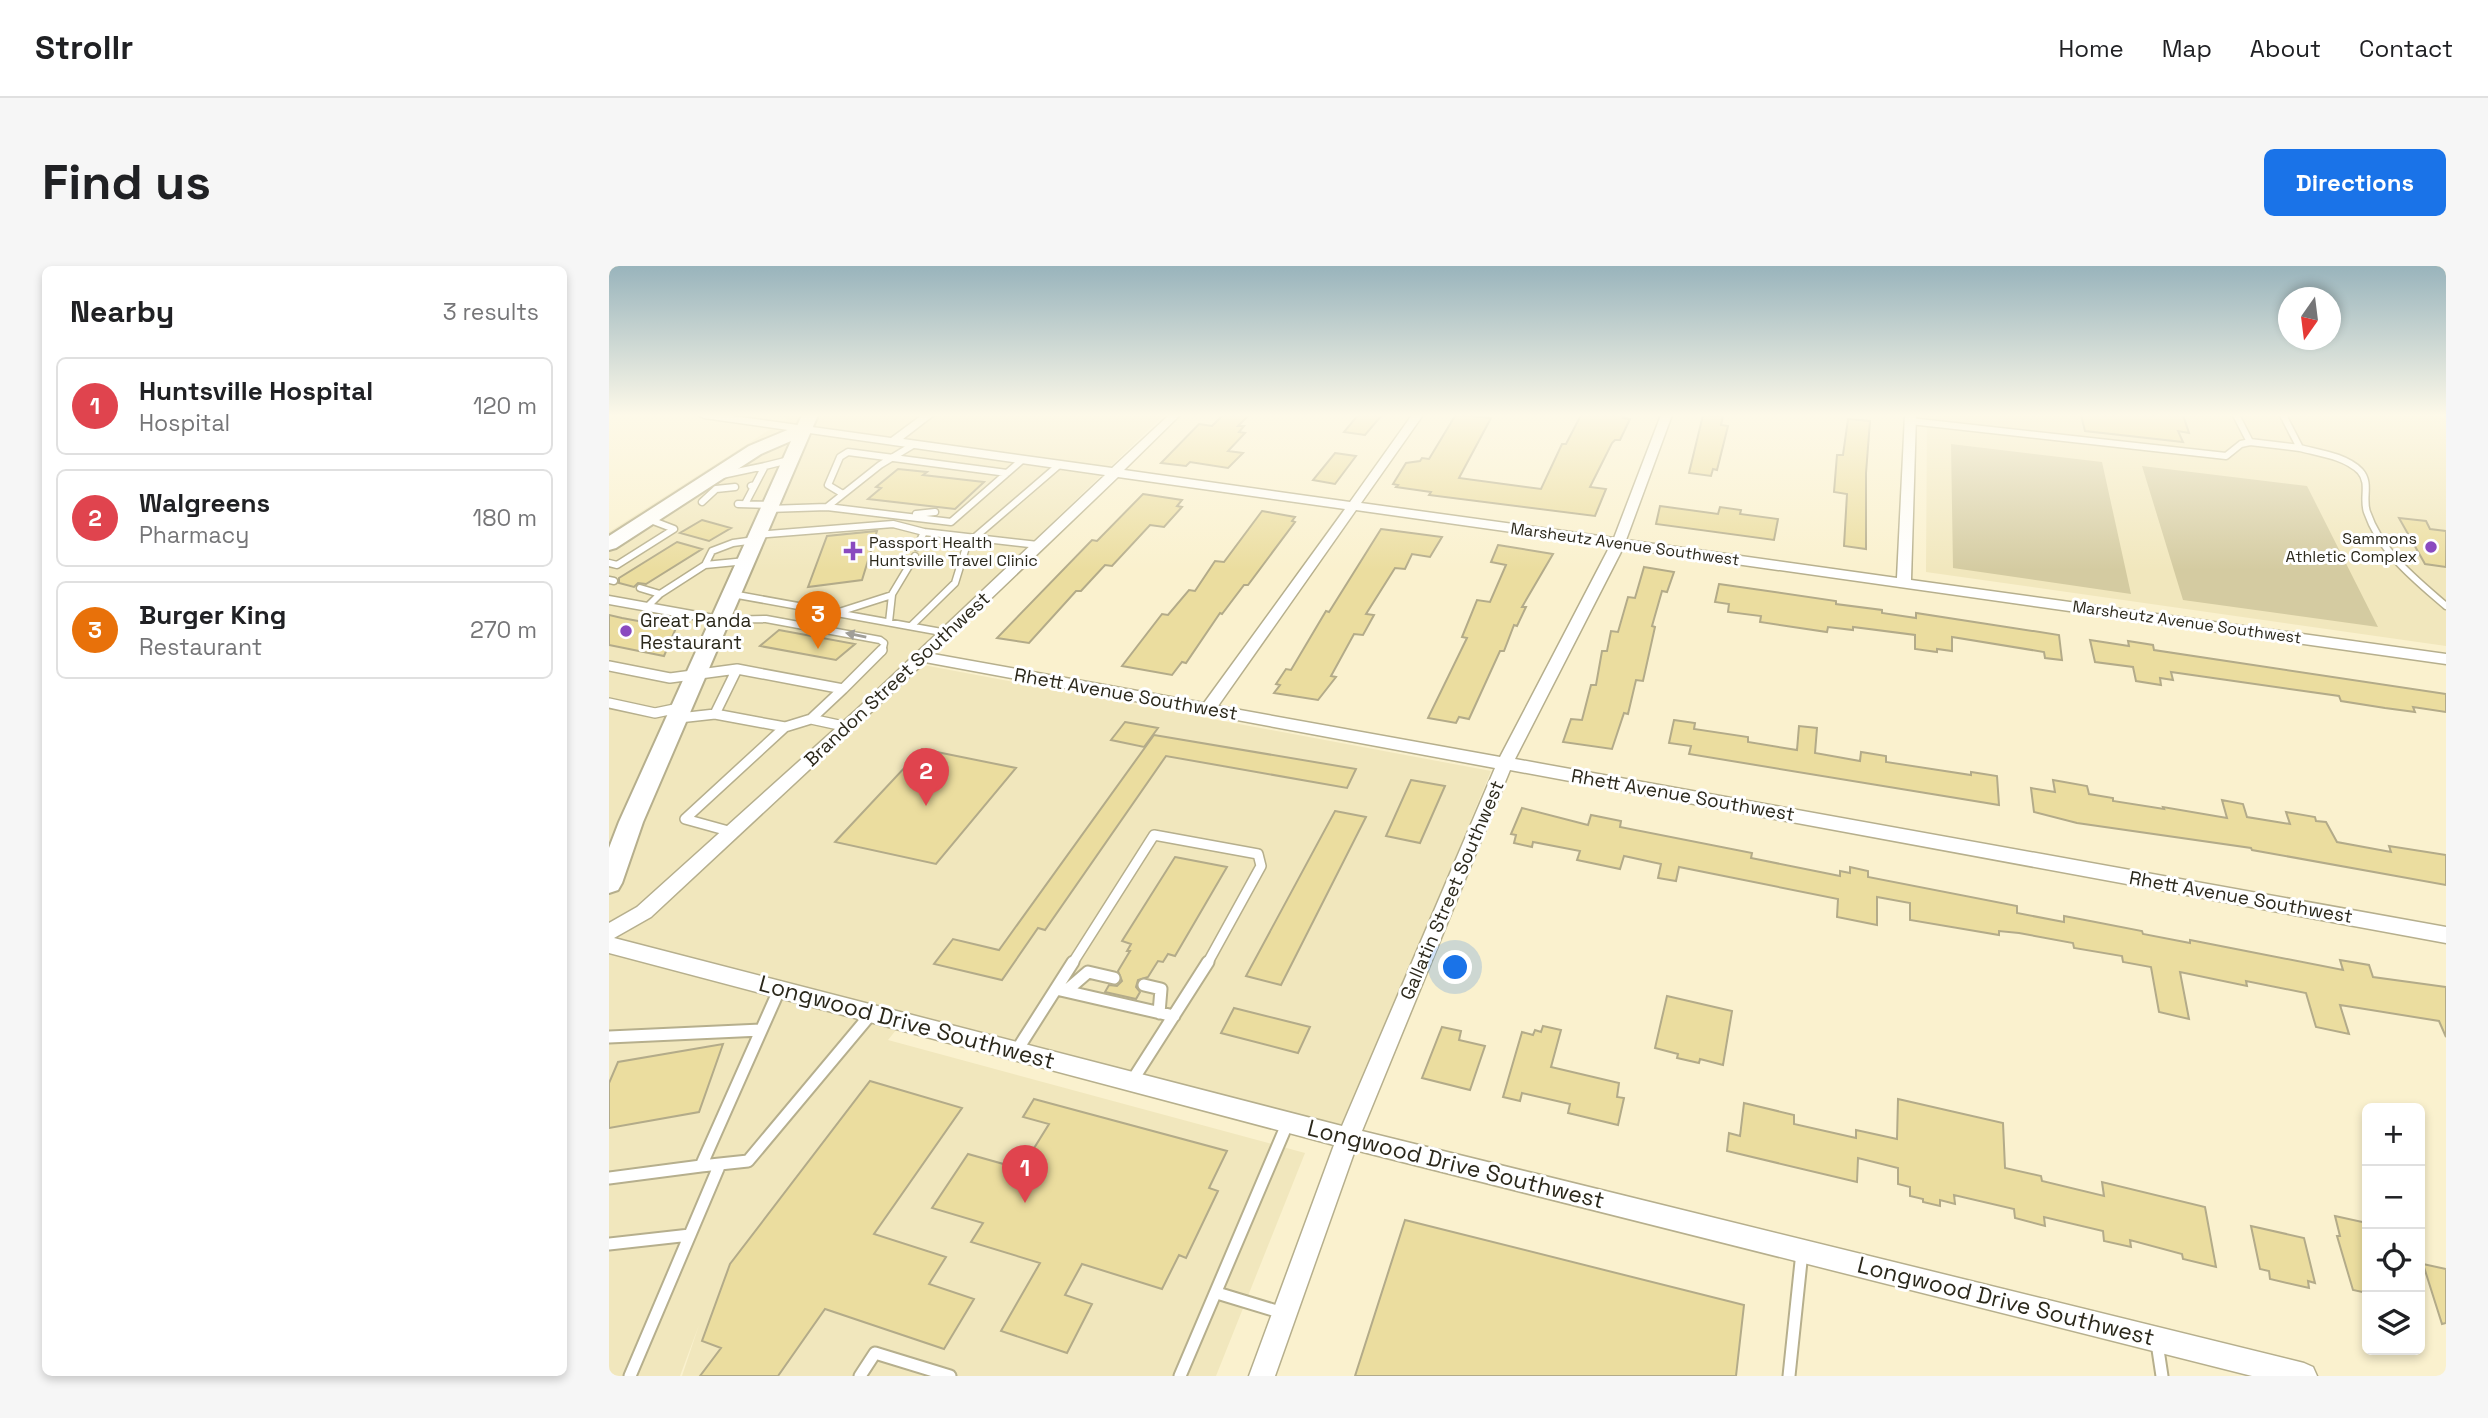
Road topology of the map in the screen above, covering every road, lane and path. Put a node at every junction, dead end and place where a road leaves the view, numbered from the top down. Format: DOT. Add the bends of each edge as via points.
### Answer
graph roads {
  1 [pos="765,466"];
  2 [pos="735,467"];
  3 [pos="762,467"];
  4 [pos="786,467"];
  5 [pos="835,467"];
  6 [pos="881,467"];
  7 [pos="960,467"];
  8 [pos="1014,467"];
  9 [pos="1057,467"];
  10 [pos="1071,467"];
  11 [pos="1121,467"];
  12 [pos="1382,467"];
  13 [pos="1647,467"];
  14 [pos="1908,467"];
  15 [pos="2353,467"];
  16 [pos="736,473"];
  17 [pos="1007,473"];
  18 [pos="1114,473"];
  19 [pos="715,483"];
  20 [pos="735,487"];
  21 [pos="843,494"];
  22 [pos="676,501"];
  23 [pos="1355,505"];
  24 [pos="769,507"];
  25 [pos="827,507"];
  26 [pos="935,512"];
  27 [pos="945,513"];
  28 [pos="958,515"];
  29 [pos="901,516"];
  30 [pos="648,519"];
  31 [pos="924,532"];
  32 [pos="756,538"];
  33 [pos="974,538"];
  34 [pos="609,544"];
  35 [pos="1618,544"];
  36 [pos="1038,545"];
  37 [pos="746,561"];
  38 [pos="613,564"];
  39 [pos="705,565"];
  40 [pos="609,572"];
  41 [pos="1904,582"];
  42 [pos="640,588"];
  43 [pos="660,594"];
  44 [pos="731,594"];
  45 [pos="891,596"];
  46 [pos="609,600"];
  47 [pos="2446,606"];
  48 [pos="647,607"];
  49 [pos="836,613"];
  50 [pos="720,620"];
  51 [pos="888,622"];
  52 [pos="911,626"];
  53 [pos="947,633"];
  54 [pos="921,657"];
  55 [pos="2446,659"];
  56 [pos="609,666"];
  57 [pos="737,668"];
  58 [pos="696,675"];
  59 [pos="843,689"];
  60 [pos="609,704"];
  61 [pos="1208,709"];
  62 [pos="679,713"];
  63 [pos="715,714"];
  64 [pos="811,719"];
  65 [pos="785,727"];
  66 [pos="848,727"];
  67 [pos="1505,763"];
  68 [pos="732,832"];
  69 [pos="609,883"];
  70 [pos="609,932"];
  71 [pos="2446,935"];
  72 [pos="609,945"];
  73 [pos="1114,978"];
  74 [pos="1144,985"];
  75 [pos="780,988"];
  76 [pos="1061,990"];
  77 [pos="872,1012"];
  78 [pos="1159,1013"];
  79 [pos="1174,1016"];
  80 [pos="761,1030"];
  81 [pos="609,1037"];
  82 [pos="1017,1050"];
  83 [pos="1132,1081"];
  84 [pos="1288,1122"];
  85 [pos="1347,1138"];
  86 [pos="720,1164"];
  87 [pos="701,1166"];
  88 [pos="609,1178"];
  89 [pos="690,1235"];
  90 [pos="609,1244"];
  91 [pos="1803,1251"];
  92 [pos="1217,1293"];
  93 [pos="1284,1313"];
  94 [pos="2156,1338"];
  95 [pos="630,1376"];
  96 [pos="860,1376"];
  97 [pos="950,1376"];
  98 [pos="1180,1376"];
  99 [pos="1262,1376"];
  100 [pos="1789,1376"];
  101 [pos="2162,1376"];
  102 [pos="2304,1376"];
  1 -- 24 [label="lane" via="741,504"];
  2 -- 19 [label="main road"];
  3 -- 16 [label="lane"];
  4 -- 24 [label="main road"];
  5 -- 21 [label="lane" via="828,485"];
  6 -- 21 [label="lane"];
  7 -- 17 [label="lane"];
  8 -- 17 [label="lane"];
  9 -- 33 [label="lane"];
  10 -- 18 [label="street, Marsheutz Avenue Southwest"];
  11 -- 18 [label="street, Brandon Street Southwest"];
  12 -- 23 [label="street"];
  13 -- 35 [label="street, Gallatin Street Southwest"];
  14 -- 41 [label="street"];
  15 -- 47 [label="lane" via="2366,480 2366,510 2396,562"];
  16 -- 19 [label="lane"];
  16 -- 19 [label="lane"];
  17 -- 28 [label="lane"];
  18 -- 23 [label="street, Marsheutz Avenue Southwest"];
  18 -- 36 [label="street, Brandon Street Southwest"];
  19 -- 20 [label="lane"];
  19 -- 22 [label="main road"];
  19 -- 22 [label="lane" via="706,502"];
  21 -- 25 [label="lane"];
  22 -- 30 [label="main road"];
  23 -- 35 [label="street, Marsheutz Avenue Southwest"];
  23 -- 61 [label="street"];
  24 -- 25 [label="lane"];
  24 -- 32 [label="main road"];
  25 -- 29 [label="lane"];
  26 -- 29 [label="lane"];
  27 -- 28 [label="lane"];
  28 -- 29 [label="lane" via="951,522"];
  30 -- 34 [label="main road"];
  30 -- 38 [label="lane" via="674,529"];
  31 -- 32 [label="lane" via="893,524"];
  31 -- 33 [label="lane"];
  31 -- 45 [label="lane"];
  32 -- 37 [label="main road"];
  32 -- 39 [label="lane" via="712,551"];
  33 -- 36 [label="lane"];
  33 -- 52 [label="lane" via="967,544 955,583"];
  35 -- 41 [label="street, Marsheutz Avenue Southwest"];
  35 -- 67 [label="street, Gallatin Street Southwest"];
  36 -- 53 [label="street, Brandon Street Southwest"];
  37 -- 39 [label="lane"];
  37 -- 44 [label="main road"];
  38 -- 40 [label="lane"];
  39 -- 43 [label="lane"];
  41 -- 55 [label="street, Marsheutz Avenue Southwest"];
  42 -- 43 [label="lane"];
  43 -- 48 [label="lane"];
  44 -- 49 [label="lane"];
  44 -- 50 [label="main road"];
  45 -- 49 [label="lane"];
  45 -- 51 [label="lane"];
  46 -- 48 [label="street"];
  48 -- 50 [label="street"];
  49 -- 51 [label="lane"];
  50 -- 58 [label="main road"];
  59 -- 50 [label="lane, one-way" via="882,652 884,643 767,619"];
  51 -- 52 [label="lane"];
  52 -- 53 [label="lane"];
  53 -- 54 [label="street, Brandon Street Southwest"];
  54 -- 61 [label="street, Rhett Avenue Southwest"];
  54 -- 66 [label="street, Brandon Street Southwest"];
  56 -- 58 [label="lane" via="670,678"];
  57 -- 58 [label="lane"];
  57 -- 59 [label="lane"];
  57 -- 63 [label="lane"];
  58 -- 62 [label="main road"];
  59 -- 64 [label="lane"];
  60 -- 62 [label="lane"];
  61 -- 67 [label="street, Rhett Avenue Southwest"];
  62 -- 63 [label="lane"];
  62 -- 69 [label="main road"];
  63 -- 65 [label="lane"];
  64 -- 65 [label="lane"];
  64 -- 66 [label="lane"];
  65 -- 68 [label="lane" via="685,820"];
  66 -- 68 [label="street, Brandon Street Southwest"];
  67 -- 71 [label="street, Rhett Avenue Southwest"];
  67 -- 85 [label="street, Gallatin Street Southwest"];
  68 -- 70 [label="street, Brandon Street Southwest" via="644,912"];
  72 -- 75 [label="street, Longwood Drive Southwest"];
  73 -- 76 [label="lane" via="1088,972"];
  74 -- 78 [label="lane" via="1161,989"];
  75 -- 77 [label="street, Longwood Drive Southwest"];
  75 -- 80 [label="lane"];
  76 -- 78 [label="lane"];
  76 -- 79 [label="lane" via="1154,835 1258,854 1261,866"];
  76 -- 82 [label="lane"];
  77 -- 82 [label="street, Longwood Drive Southwest"];
  77 -- 86 [label="lane" via="748,1161"];
  78 -- 79 [label="lane"];
  79 -- 83 [label="lane"];
  80 -- 81 [label="lane"];
  80 -- 87 [label="lane"];
  82 -- 83 [label="street, Longwood Drive Southwest"];
  83 -- 84 [label="street, Longwood Drive Southwest"];
  84 -- 85 [label="street, Longwood Drive Southwest"];
  84 -- 92 [label="lane"];
  85 -- 91 [label="street, Longwood Drive Southwest"];
  85 -- 93 [label="street, Gallatin Street Southwest"];
  86 -- 87 [label="lane"];
  86 -- 89 [label="lane"];
  87 -- 88 [label="lane"];
  89 -- 90 [label="lane"];
  89 -- 95 [label="lane"];
  91 -- 94 [label="street, Longwood Drive Southwest"];
  91 -- 100 [label="lane"];
  92 -- 93 [label="lane"];
  92 -- 98 [label="lane"];
  93 -- 99 [label="street, Gallatin Street Southwest"];
  94 -- 101 [label="lane"];
  94 -- 102 [label="street, Longwood Drive Southwest"];
  96 -- 97 [label="lane" via="874,1353"];
}
